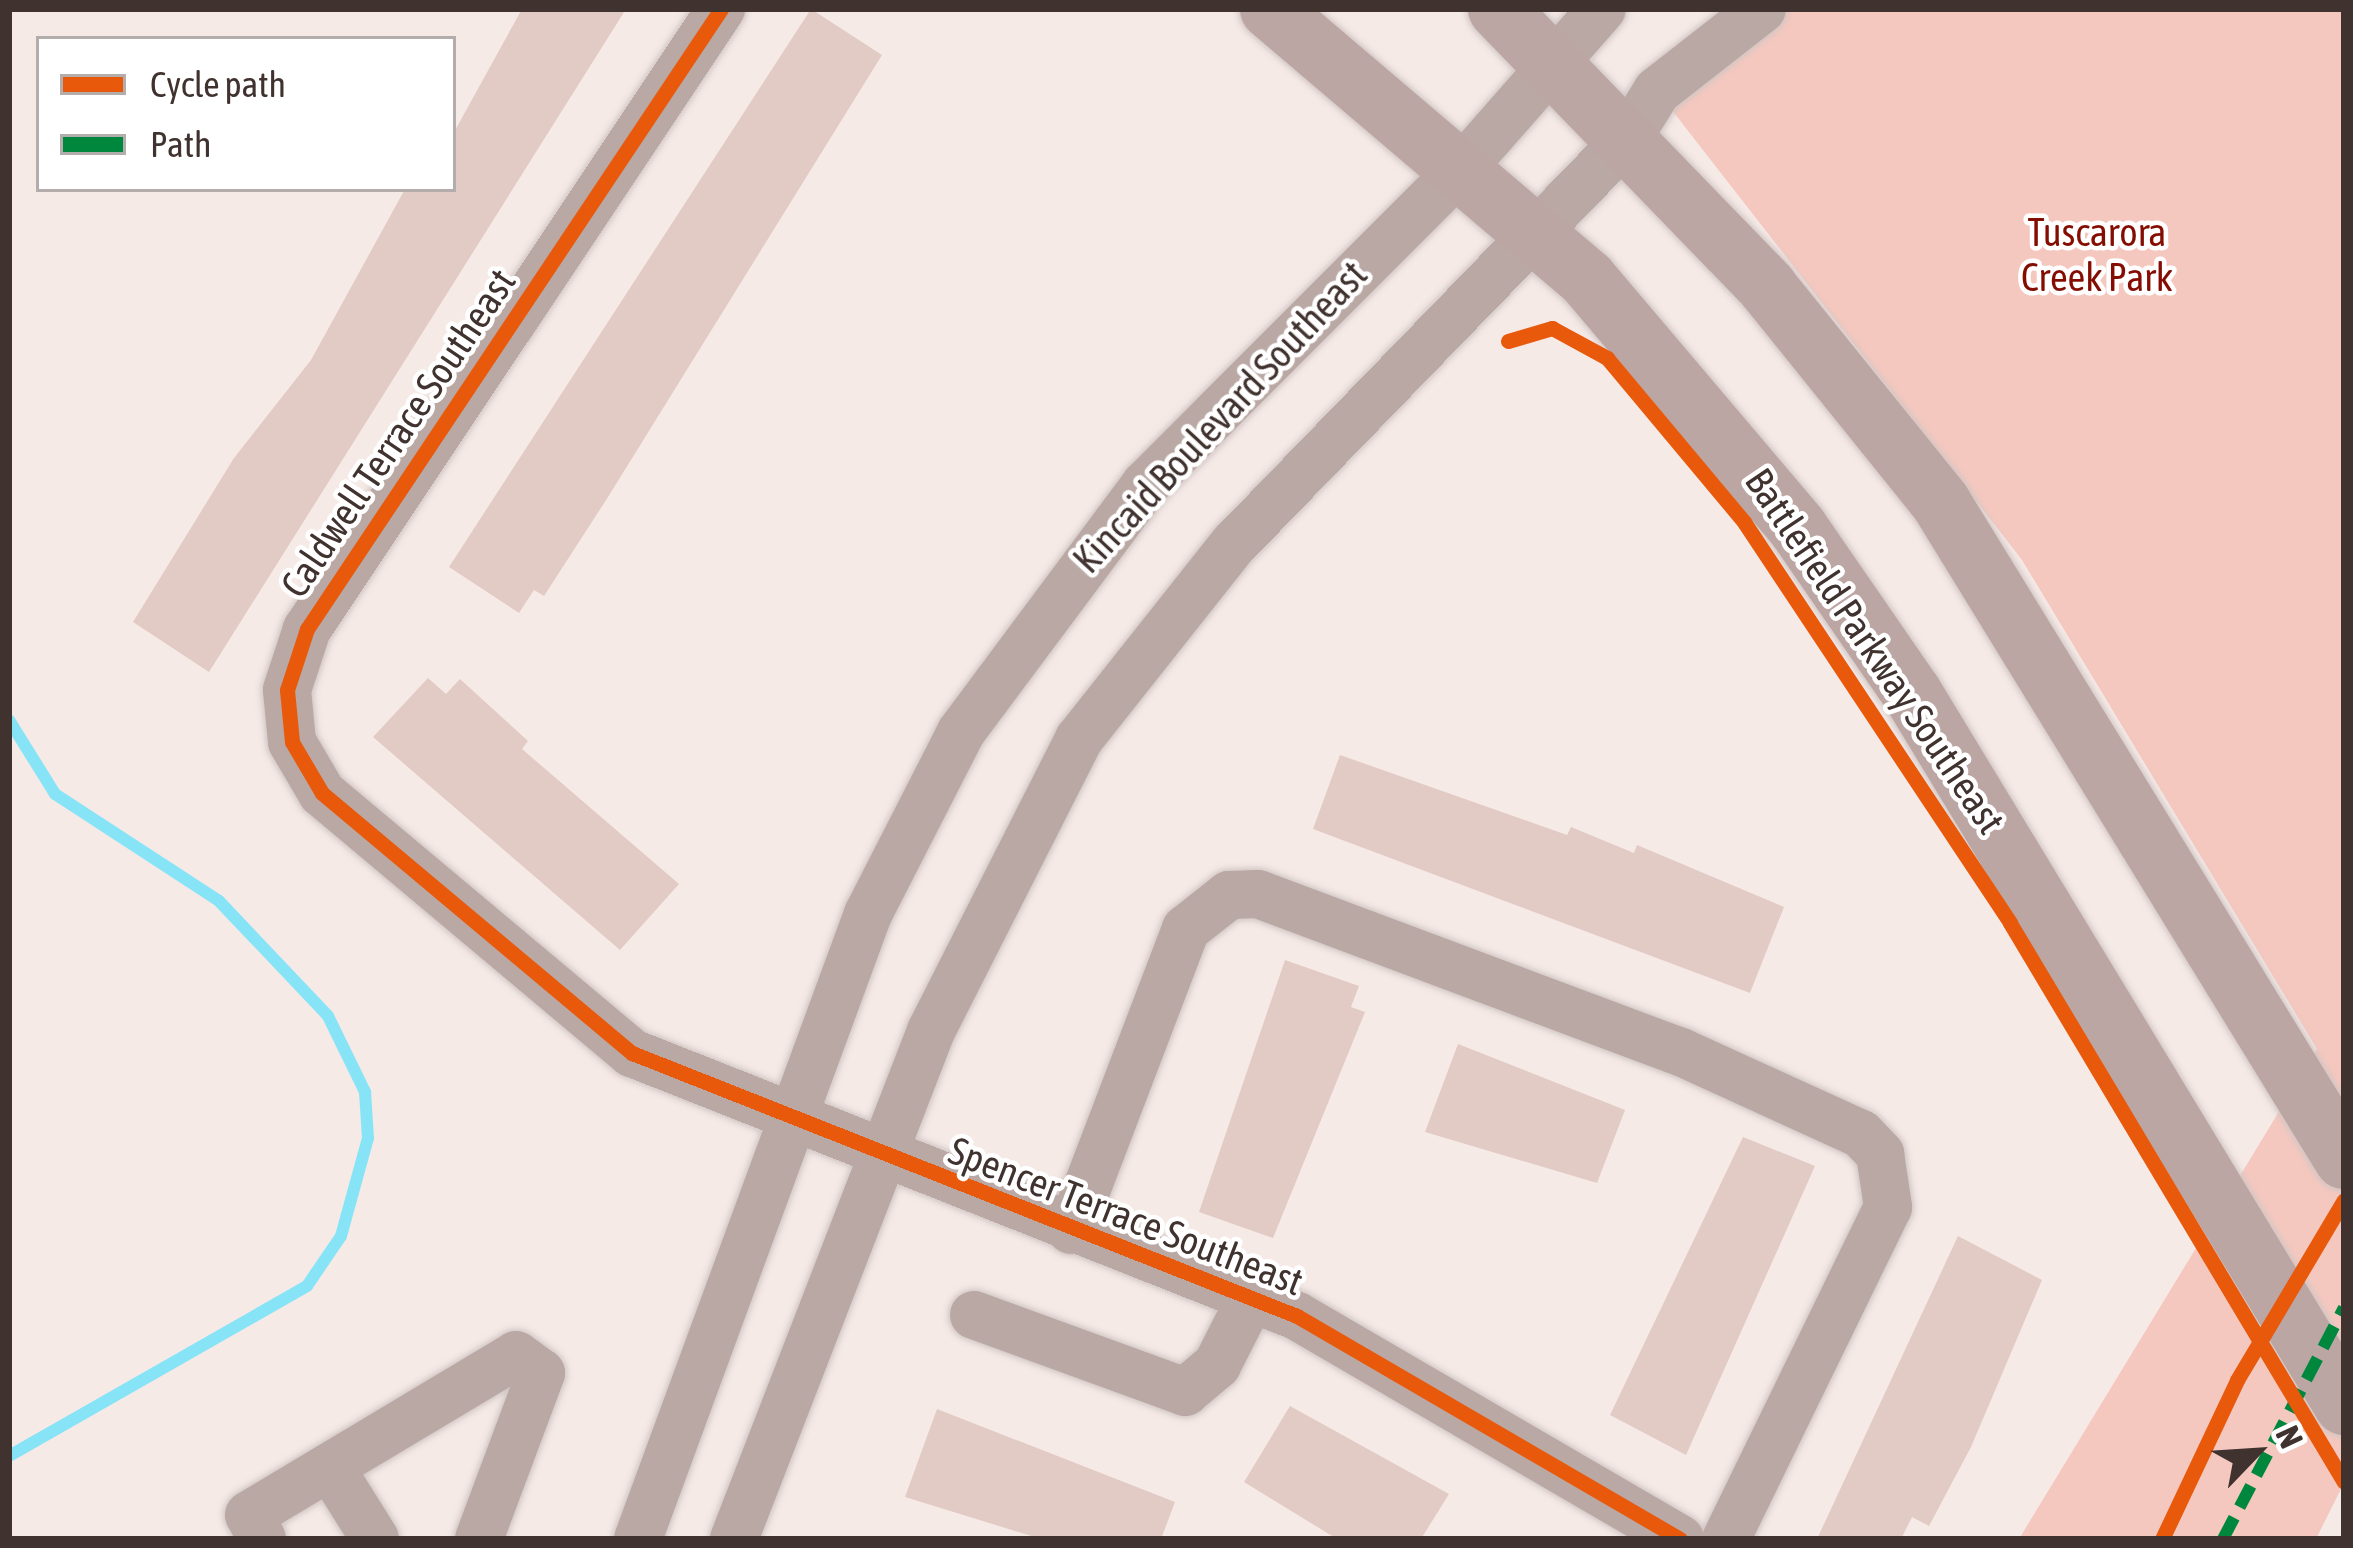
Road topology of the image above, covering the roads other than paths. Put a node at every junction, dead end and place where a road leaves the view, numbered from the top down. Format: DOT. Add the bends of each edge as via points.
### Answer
graph roads {
  1 [pos="721,9"];
  2 [pos="1270,9"];
  3 [pos="1498,9"];
  4 [pos="1603,9"];
  5 [pos="1762,9"];
  6 [pos="1558,66"];
  7 [pos="1628,138"];
  8 [pos="1463,167"];
  9 [pos="1539,232"];
  10 [pos="786,1122"];
  11 [pos="890,1159"];
  12 [pos="2344,1160"];
  13 [pos="1072,1230"];
  14 [pos="1251,1298"];
  15 [pos="974,1315"];
  16 [pos="2344,1405"];
  17 [pos="330,1467"];
  18 [pos="262,1539"];
  19 [pos="375,1539"];
  20 [pos="479,1539"];
  21 [pos="638,1539"];
  22 [pos="734,1539"];
  23 [pos="1680,1539"];
  24 [pos="1726,1539"];
  1 -- 10 [label="street, Caldwell Terrace Southeast" via="307,629 287,689 292,742 322,793 632,1053"];
  2 -- 8 [label="main road, Battlefield Parkway Southeast"];
  3 -- 6 [label="main road"];
  4 -- 6 [label="street, Kincaid Boulevard Southeast"];
  5 -- 7 [label="street" via="1658,91"];
  6 -- 7 [label="main road"];
  6 -- 8 [label="street, Kincaid Boulevard Southeast"];
  7 -- 9 [label="street"];
  7 -- 12 [label="main road" via="1941,503 2102,752"];
  8 -- 9 [label="main road, Battlefield Parkway Southeast"];
  8 -- 10 [label="street, Kincaid Boulevard Southeast" via="1145,485 1050,600 961,732 896,856"];
  9 -- 11 [label="street" via="1233,545 1079,740 979,925"];
  9 -- 16 [label="main road, Battlefield Parkway Southeast" via="1711,416 1798,528 2028,882"];
  10 -- 11 [label="street, Spencer Terrace Southeast"];
  10 -- 21 [label="street, Kincaid Boulevard Southeast"];
  11 -- 13 [label="street, Spencer Terrace Southeast"];
  11 -- 22 [label="street"];
  13 -- 14 [label="street, Spencer Terrace Southeast"];
  13 -- 24 [label="street, Spencer Terrace Southeast" via="1186,929 1229,895 1258,894 1659,1044 1862,1134 1885,1167 1888,1207"];
  14 -- 15 [label="street, Spencer Terrace Southeast" via="1217,1365 1185,1392"];
  14 -- 23 [label="street, Spencer Terrace Southeast"];
  17 -- 18 [label="street" via="249,1515"];
  17 -- 19 [label="street"];
  17 -- 20 [label="street" via="516,1355 541,1373"];
}
